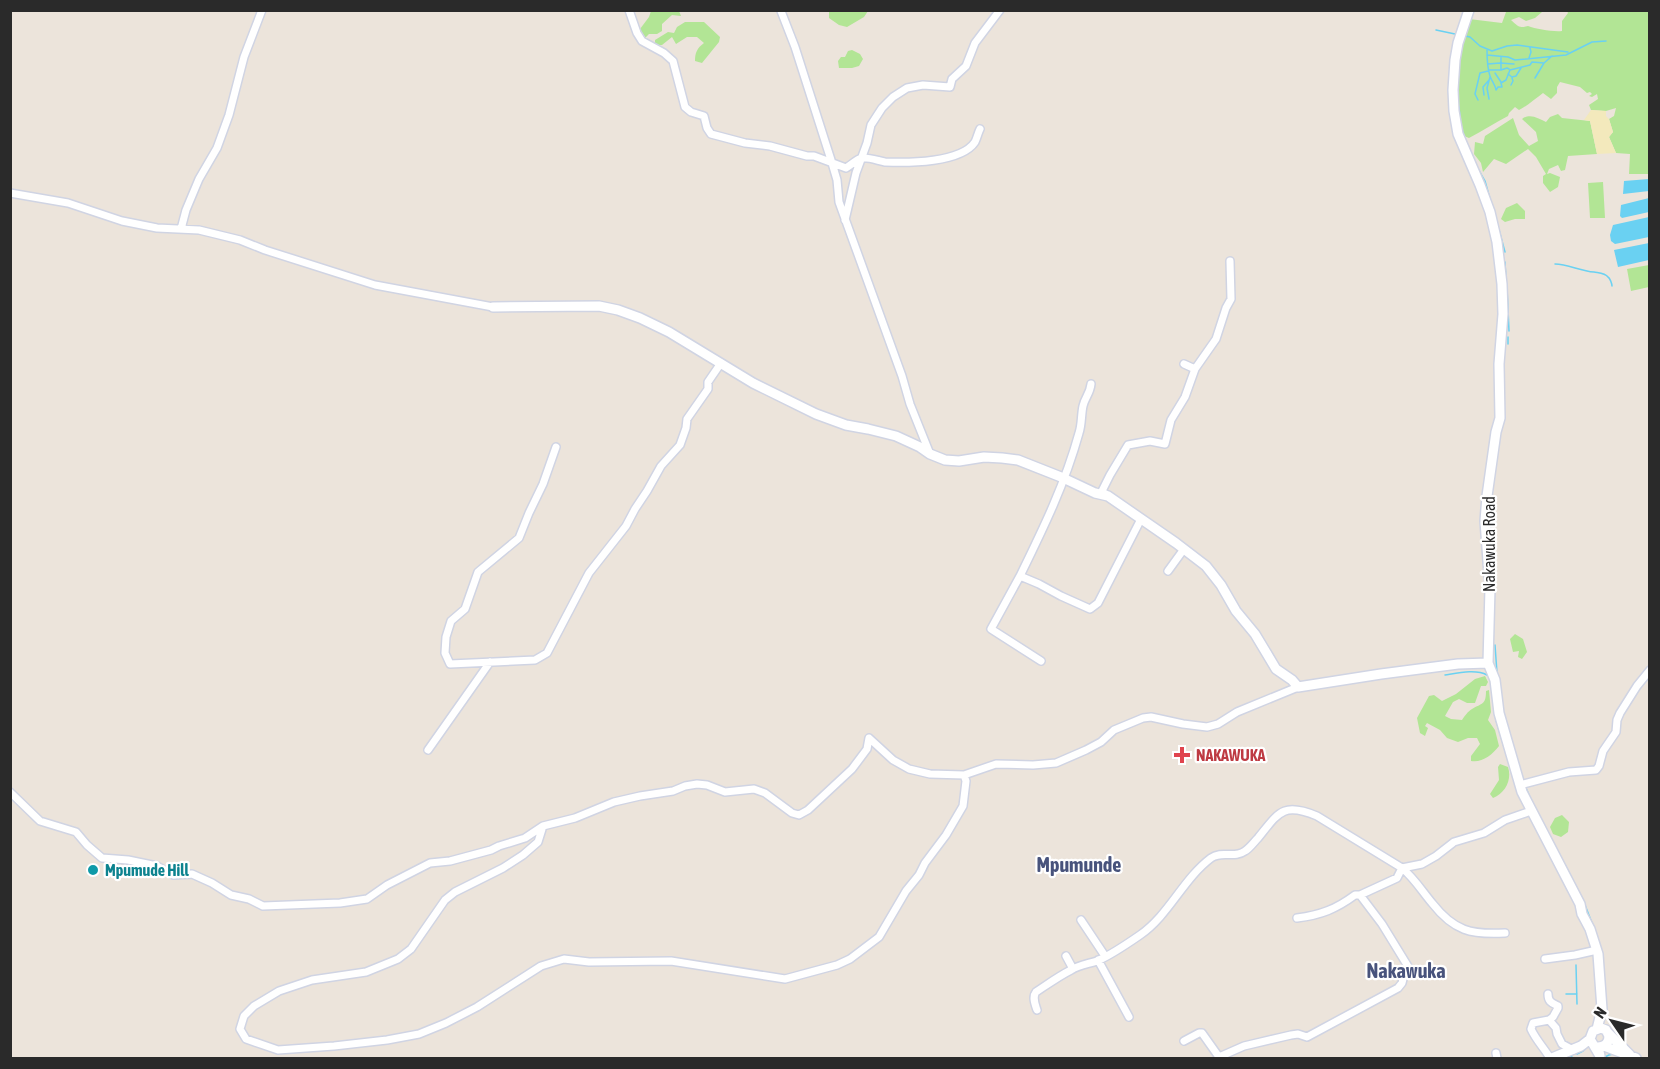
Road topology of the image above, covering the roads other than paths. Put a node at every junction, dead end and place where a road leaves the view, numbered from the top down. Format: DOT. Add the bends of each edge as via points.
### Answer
graph roads {
  1 [pos="262,10"];
  2 [pos="629,10"];
  3 [pos="1000,10"];
  4 [pos="1469,10"];
  5 [pos="781,11"];
  6 [pos="980,129"];
  7 [pos="862,158"];
  8 [pos="832,163"];
  9 [pos="10,193"];
  10 [pos="845,220"];
  11 [pos="181,229"];
  12 [pos="1230,261"];
  13 [pos="493,308"];
  14 [pos="721,363"];
  15 [pos="1184,364"];
  16 [pos="1195,369"];
  17 [pos="1091,384"];
  18 [pos="556,447"];
  19 [pos="930,454"];
  20 [pos="1064,479"];
  21 [pos="1108,496"];
  22 [pos="1141,519"];
  23 [pos="1184,549"];
  24 [pos="1168,571"];
  25 [pos="1020,576"];
  26 [pos="1041,661"];
  27 [pos="490,662"];
  28 [pos="1488,663"];
  29 [pos="1650,670"];
  30 [pos="1298,687"];
  31 [pos="428,750"];
  32 [pos="964,775"];
  33 [pos="1520,785"];
  34 [pos="10,792"];
  35 [pos="1531,811"];
  36 [pos="543,826"];
  37 [pos="1401,868"];
  38 [pos="1360,895"];
  39 [pos="1297,918"];
  40 [pos="1082,920"];
  41 [pos="1505,933"];
  42 [pos="1597,950"];
  43 [pos="1066,956"];
  44 [pos="1102,958"];
  45 [pos="1545,959"];
  46 [pos="1073,969"];
  47 [pos="1548,994"];
  48 [pos="1036,1010"];
  49 [pos="1129,1017"];
  50 [pos="1549,1020"];
  51 [pos="1604,1030"];
  52 [pos="1590,1039"];
  53 [pos="1184,1041"];
  54 [pos="1604,1046"];
  55 [pos="1573,1050"];
  56 [pos="1599,1057"];
  57 [pos="1634,1058"];
  58 [pos="1551,1059"];
  1 -- 11 [label="street" via="218,148 199,179"];
  2 -- 8 [label="street" via="642,41 673,62 685,107 704,116 711,134"];
  3 -- 7 [label="street" via="950,87 907,88 882,108 871,125"];
  4 -- 28 [label="main road, Nakawuka Road" via="1455,60 1454,111 1458,134 1490,212 1502,276 1500,418 1485,521 1490,588"];
  5 -- 8 [label="street"];
  6 -- 7 [label="street" via="970,147 932,162"];
  7 -- 8 [label="street" via="846,168"];
  7 -- 10 [label="street"];
  8 -- 10 [label="street"];
  9 -- 11 [label="street" via="68,203 122,221"];
  10 -- 19 [label="street"];
  11 -- 13 [label="street" via="240,240 375,285"];
  12 -- 16 [label="street" via="1231,299 1216,339"];
  13 -- 14 [label="main road" via="599,306 618,310 669,332"];
  14 -- 19 [label="main road" via="816,414 896,436"];
  14 -- 27 [label="street" via="687,419 680,445 661,466 627,526 589,573 547,652 535,660"];
  15 -- 16 [label="street"];
  16 -- 21 [label="street" via="1164,444 1150,441 1128,445 1102,491"];
  17 -- 20 [label="street"];
  18 -- 27 [label="street" via="519,538 478,572 465,609 451,621 446,637 450,664"];
  19 -- 20 [label="main road" via="959,461 984,457 1018,460"];
  20 -- 21 [label="main road"];
  20 -- 25 [label="street"];
  21 -- 22 [label="main road"];
  22 -- 23 [label="main road"];
  22 -- 25 [label="street" via="1098,603 1090,609"];
  23 -- 24 [label="street"];
  23 -- 30 [label="main road" via="1206,566 1276,669"];
  25 -- 26 [label="street" via="991,628"];
  27 -- 31 [label="street"];
  28 -- 30 [label="main road"];
  28 -- 33 [label="main road, Nakawuka Road"];
  29 -- 33 [label="street" via="1620,713 1616,732 1603,750 1596,770 1569,772"];
  30 -- 32 [label="street" via="1207,727 1143,718 1056,763 996,764"];
  32 -- 36 [label="street" via="909,769 869,738 867,749 852,769 799,815 754,789 725,792 697,784 621,800"];
  32 -- 36 [label="street" via="963,806 879,937 837,965 785,979 670,961 564,959 541,966 477,1007 419,1034 278,1050 246,1040 240,1029 244,1016 279,991 312,980 366,972 398,960 411,949 445,900 523,855 538,842"];
  33 -- 35 [label="main road, Nakawuka Road"];
  34 -- 36 [label="street" via="40,821 76,832 102,858 157,867 173,876 192,874 231,895 263,906 367,899 430,863 491,850 525,838"];
  35 -- 37 [label="street" via="1454,842 1422,864"];
  35 -- 42 [label="main road, Nakawuka Road" via="1580,904"];
  37 -- 38 [label="street" via="1397,878"];
  37 -- 41 [label="street" via="1458,928"];
  37 -- 44 [label="street" via="1317,816 1287,810 1274,818 1245,852 1222,853 1209,860 1153,926"];
  38 -- 39 [label="street" via="1318,915"];
  38 -- 53 [label="street" via="1409,968 1398,988 1307,1037 1291,1035 1244,1046 1219,1057 1202,1033"];
  40 -- 44 [label="street"];
  42 -- 45 [label="street"];
  42 -- 51 [label="main road, Nakawuka Road"];
  43 -- 46 [label="street"];
  44 -- 46 [label="street"];
  44 -- 49 [label="street"];
  46 -- 48 [label="street" via="1035,993"];
  47 -- 50 [label="street" via="1548,999 1558,1006"];
  50 -- 55 [label="street" via="1562,1044"];
  50 -- 58 [label="street" via="1533,1023 1531,1029"];
  51 -- 52 [label="main road" via="1591,1034"];
  51 -- 54 [label="main road, Nakawuka Road" via="1609,1040"];
  51 -- 57 [label="main road"];
  52 -- 55 [label="main road"];
  52 -- 56 [label="main road"];
  54 -- 56 [label="main road, Nakawuka Road" via="1598,1047"];
  54 -- 57 [label="main road"];
  55 -- 58 [label="main road"];
}
